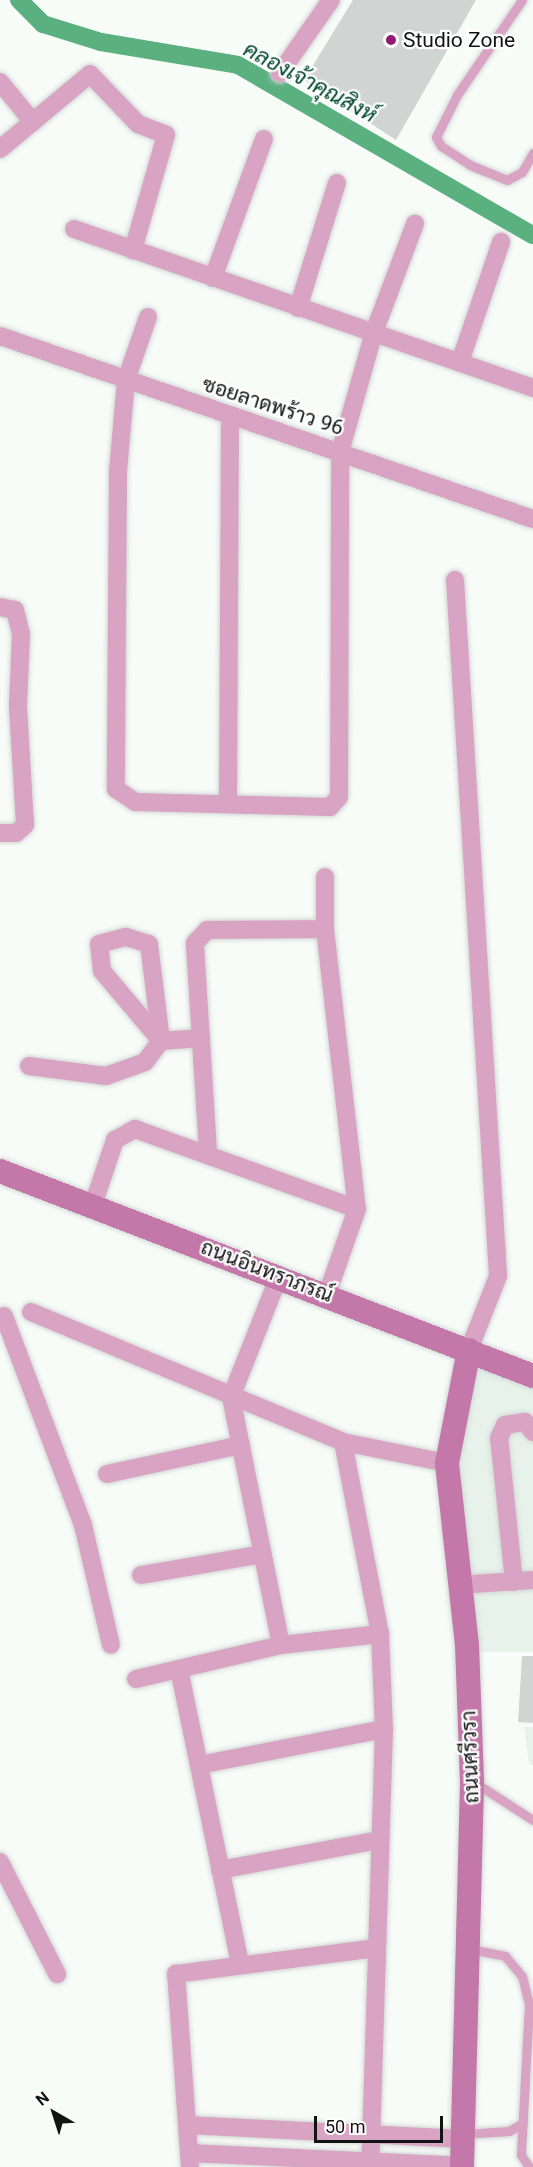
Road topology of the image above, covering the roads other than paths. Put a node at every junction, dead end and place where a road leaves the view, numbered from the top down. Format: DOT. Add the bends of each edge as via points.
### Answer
graph roads {
  1 [pos="331,0"];
  2 [pos="522,0"];
  3 [pos="280,73"];
  4 [pos="0,82"];
  5 [pos="33,122"];
  6 [pos="264,139"];
  7 [pos="0,149"];
  8 [pos="533,153"];
  9 [pos="338,183"];
  10 [pos="415,224"];
  11 [pos="74,229"];
  12 [pos="501,242"];
  13 [pos="133,249"];
  14 [pos="213,278"];
  15 [pos="298,308"];
  16 [pos="148,317"];
  17 [pos="373,335"];
  18 [pos="0,336"];
  19 [pos="461,360"];
  20 [pos="126,380"];
  21 [pos="533,388"];
  22 [pos="230,417"];
  23 [pos="340,452"];
  24 [pos="533,519"];
  25 [pos="455,580"];
  26 [pos="0,607"];
  27 [pos="228,802"];
  28 [pos="0,832"];
  29 [pos="325,877"];
  30 [pos="325,930"];
  31 [pos="201,1038"];
  32 [pos="161,1041"];
  33 [pos="29,1066"];
  34 [pos="208,1152"];
  35 [pos="0,1171"];
  36 [pos="93,1205"];
  37 [pos="357,1209"];
  38 [pos="279,1276"];
  39 [pos="327,1294"];
  40 [pos="1,1312"];
  41 [pos="31,1312"];
  42 [pos="470,1350"];
  43 [pos="533,1376"];
  44 [pos="231,1397"];
  45 [pos="533,1432"];
  46 [pos="343,1442"];
  47 [pos="240,1445"];
  48 [pos="447,1463"];
  49 [pos="107,1474"];
  50 [pos="262,1554"];
  51 [pos="141,1575"];
  52 [pos="533,1580"];
  53 [pos="514,1582"];
  54 [pos="458,1585"];
  55 [pos="380,1634"];
  56 [pos="111,1645"];
  57 [pos="281,1645"];
  58 [pos="178,1669"];
  59 [pos="136,1679"];
  60 [pos="384,1730"];
  61 [pos="199,1765"];
  62 [pos="472,1781"];
  63 [pos="533,1820"];
  64 [pos="378,1840"];
  65 [pos="0,1862"];
  66 [pos="220,1870"];
  67 [pos="375,1948"];
  68 [pos="470,1949"];
  69 [pos="240,1964"];
  70 [pos="57,1974"];
  71 [pos="523,2123"];
  72 [pos="187,2125"];
  73 [pos="370,2134"];
  74 [pos="464,2136"];
  75 [pos="190,2160"];
  76 [pos="370,2164"];
  77 [pos="462,2167"];
  78 [pos="529,2167"];
  1 -- 3 [label="street"];
  2 -- 8 [label="lane" via="436,137 470,165 507,180 522,172"];
  4 -- 5 [label="street"];
  5 -- 7 [label="street"];
  5 -- 13 [label="street" via="90,74 138,124 166,135"];
  6 -- 14 [label="street"];
  9 -- 15 [label="street"];
  10 -- 17 [label="street"];
  11 -- 13 [label="street"];
  12 -- 19 [label="street"];
  13 -- 14 [label="street"];
  14 -- 15 [label="street"];
  15 -- 17 [label="street"];
  16 -- 20 [label="street"];
  17 -- 19 [label="street"];
  17 -- 23 [label="street"];
  18 -- 20 [label="street, ซอยลาดพร้าว 96"];
  19 -- 21 [label="street"];
  20 -- 22 [label="street, ซอยลาดพร้าว 96"];
  20 -- 27 [label="street" via="118,471 116,789 135,802"];
  22 -- 23 [label="street, ซอยลาดพร้าว 96"];
  22 -- 27 [label="street"];
  23 -- 24 [label="street, ซอยลาดพร้าว 96"];
  23 -- 27 [label="street" via="339,797 330,807"];
  25 -- 42 [label="street" via="498,1276"];
  26 -- 28 [label="street" via="15,610 21,634 18,707 25,825 16,833"];
  29 -- 30 [label="street"];
  30 -- 31 [label="street" via="207,930 200,935 195,943"];
  30 -- 37 [label="street"];
  31 -- 32 [label="street"];
  31 -- 34 [label="street"];
  32 -- 32 [label="street" via="102,971 99,944 126,937 149,944"];
  32 -- 33 [label="street" via="145,1062 106,1076"];
  34 -- 36 [label="street" via="135,1129 124,1132 115,1140"];
  34 -- 37 [label="street"];
  35 -- 36 [label="street, ถนนอินทราภรณ์"];
  36 -- 38 [label="street, ถนนอินทราภรณ์"];
  37 -- 39 [label="street"];
  38 -- 39 [label="street, ถนนอินทราภรณ์"];
  38 -- 44 [label="street"];
  39 -- 42 [label="street, ถนนอินทราภรณ์"];
  40 -- 56 [label="street" via="83,1525"];
  41 -- 44 [label="street"];
  42 -- 43 [label="street, ถนนอินทราภรณ์"];
  42 -- 48 [label="street, ถนนศรีวรา"];
  44 -- 46 [label="street"];
  44 -- 47 [label="street"];
  45 -- 53 [label="street" via="525,1422 505,1425 498,1438"];
  46 -- 48 [label="street"];
  46 -- 55 [label="street"];
  47 -- 49 [label="street"];
  47 -- 50 [label="street"];
  48 -- 54 [label="street, ถนนศรีวรา"];
  50 -- 51 [label="street"];
  50 -- 57 [label="street"];
  52 -- 53 [label="street"];
  53 -- 54 [label="street"];
  54 -- 62 [label="street, ถนนศรีวรา" via="467,1645"];
  55 -- 57 [label="street"];
  55 -- 60 [label="street"];
  57 -- 58 [label="street"];
  58 -- 59 [label="street"];
  58 -- 61 [label="street"];
  60 -- 61 [label="street"];
  60 -- 64 [label="street"];
  61 -- 66 [label="street"];
  62 -- 63 [label="lane"];
  62 -- 68 [label="street, ถนนศรีวรา"];
  64 -- 66 [label="street"];
  64 -- 67 [label="street"];
  65 -- 70 [label="street"];
  66 -- 69 [label="street"];
  67 -- 69 [label="street"];
  67 -- 73 [label="street"];
  68 -- 71 [label="lane" via="505,1956 522,1976 529,2006"];
  68 -- 74 [label="street, ถนนศรีวรา"];
  69 -- 72 [label="street" via="176,1974"];
  71 -- 74 [label="lane" via="509,2131"];
  71 -- 78 [label="lane" via="521,2155"];
  72 -- 73 [label="street"];
  72 -- 75 [label="street"];
  73 -- 74 [label="street"];
  73 -- 76 [label="street"];
  74 -- 77 [label="street, ถนนศรีวรา"];
  75 -- 76 [label="street"];
  76 -- 77 [label="street"];
}
